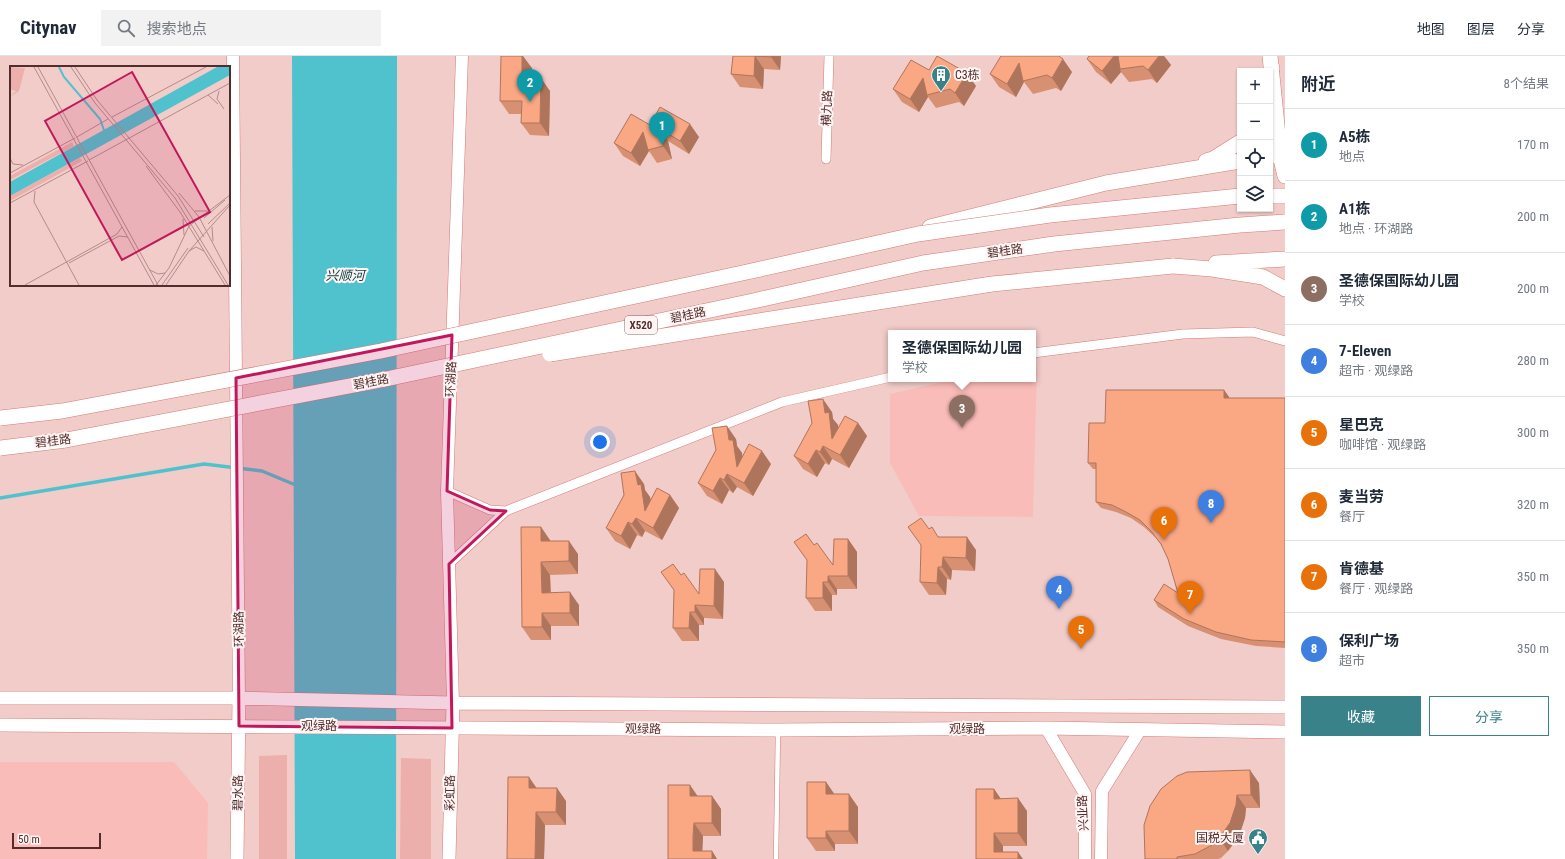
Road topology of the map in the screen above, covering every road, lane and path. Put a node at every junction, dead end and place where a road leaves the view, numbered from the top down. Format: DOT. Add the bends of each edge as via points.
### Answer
graph roads {
  1 [pos="233,56"];
  2 [pos="462,56"];
  3 [pos="829,56"];
  4 [pos="1270,67"];
  5 [pos="1237,144"];
  6 [pos="1278,156"];
  7 [pos="826,159"];
  8 [pos="1237,161"];
  9 [pos="1178,171"];
  10 [pos="1285,176"];
  11 [pos="1237,196"];
  12 [pos="1273,196"];
  13 [pos="1285,196"];
  14 [pos="1285,222"];
  15 [pos="1285,258"];
  16 [pos="1173,266"];
  17 [pos="747,272"];
  18 [pos="1285,288"];
  19 [pos="1285,341"];
  20 [pos="1036,353"];
  21 [pos="888,378"];
  22 [pos="359,384"];
  23 [pos="0,418"];
  24 [pos="0,448"];
  25 [pos="447,491"];
  26 [pos="506,511"];
  27 [pos="449,564"];
  28 [pos="0,698"];
  29 [pos="240,698"];
  30 [pos="453,703"];
  31 [pos="1285,707"];
  32 [pos="0,725"];
  33 [pos="239,726"];
  34 [pos="452,728"];
  35 [pos="1046,728"];
  36 [pos="778,730"];
  37 [pos="1140,730"];
  38 [pos="1285,732"];
  39 [pos="237,859"];
  40 [pos="449,859"];
  41 [pos="776,859"];
  42 [pos="1085,859"];
  43 [pos="1101,859"];
  1 -- 29 [label="street, 环湖路"];
  2 -- 25 [label="street, 环湖路"];
  3 -- 7 [label="street, 横九路"];
  4 -- 6 [label="main road"];
  5 -- 9 [label="main road" via="1213,159"];
  6 -- 10 [label="main road"];
  8 -- 9 [label="main road"];
  9 -- 17 [label="main road, bridge" via="1106,183"];
  11 -- 17 [label="main road, X520, bridge" via="1050,215 918,234"];
  12 -- 13 [label="main road"];
  14 -- 22 [label="main road, 碧桂路 / X520, bridge" via="1054,244 923,263"];
  15 -- 16 [label="main road"];
  16 -- 18 [label="main road" via="1212,268 1263,277"];
  16 -- 22 [label="main road, bridge" via="992,284"];
  17 -- 23 [label="main road, X520, bridge" via="381,350 62,412"];
  19 -- 20 [label="street" via="1253,332 1183,334"];
  21 -- 26 [label="street" via="782,402"];
  22 -- 24 [label="main road, 碧桂路 / X520, bridge" via="66,440"];
  25 -- 26 [label="street" via="490,510"];
  25 -- 27 [label="street, 环湖路"];
  26 -- 27 [label="street"];
  27 -- 30 [label="street, 环湖路"];
  28 -- 29 [label="main road, 观绿路"];
  29 -- 30 [label="main road, 观绿路"];
  29 -- 33 [label="main road, 碧水路"];
  30 -- 31 [label="main road, 观绿路"];
  30 -- 34 [label="main road, 彩虹路"];
  32 -- 33 [label="main road, 观绿路"];
  33 -- 34 [label="main road, 观绿路"];
  33 -- 39 [label="main road, 碧水路"];
  34 -- 36 [label="main road, 观绿路"];
  34 -- 40 [label="main road, 彩虹路"];
  35 -- 36 [label="main road, 观绿路"];
  35 -- 37 [label="main road, 观绿路"];
  35 -- 42 [label="street, 兴业路" via="1085,794"];
  36 -- 41 [label="lane"];
  37 -- 38 [label="main road, 观绿路"];
  37 -- 43 [label="street, 兴业路" via="1102,791"];
}
